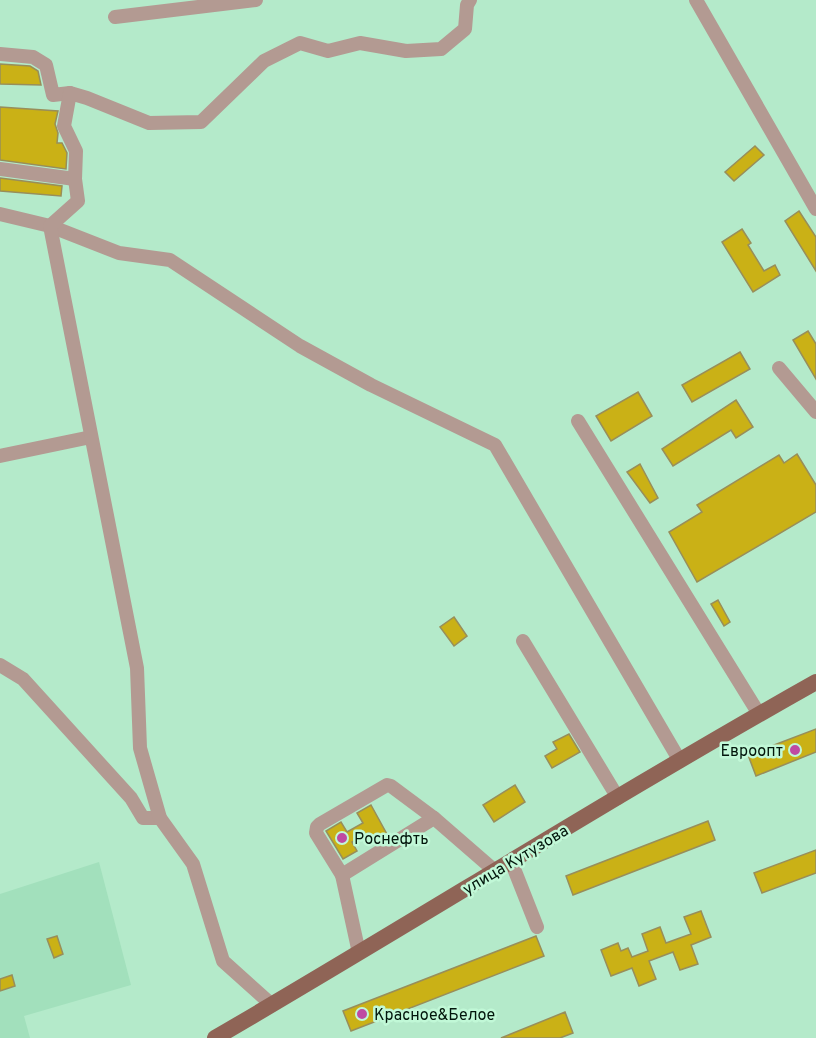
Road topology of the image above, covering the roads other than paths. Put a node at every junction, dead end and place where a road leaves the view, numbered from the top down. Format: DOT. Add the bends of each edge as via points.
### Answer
graph roads {
  1 [pos="256,0"];
  2 [pos="470,0"];
  3 [pos="696,0"];
  4 [pos="115,17"];
  5 [pos="0,54"];
  6 [pos="70,93"];
  7 [pos="0,168"];
  8 [pos="75,179"];
  9 [pos="816,209"];
  10 [pos="0,214"];
  11 [pos="50,226"];
  12 [pos="779,368"];
  13 [pos="816,412"];
  14 [pos="578,421"];
  15 [pos="91,437"];
  16 [pos="0,456"];
  17 [pos="523,642"];
  18 [pos="0,666"];
  19 [pos="816,682"];
  20 [pos="759,714"];
  21 [pos="680,761"];
  22 [pos="618,798"];
  23 [pos="160,818"];
  24 [pos="434,818"];
  25 [pos="511,861"];
  26 [pos="495,871"];
  27 [pos="342,875"];
  28 [pos="537,927"];
  29 [pos="359,953"];
  30 [pos="272,1005"];
  31 [pos="215,1038"];
  1 -- 4 [label="street"];
  2 -- 6 [label="street" via="465,29 441,49 406,51 360,43 328,51 300,43 264,61 201,122 149,123"];
  3 -- 9 [label="street"];
  5 -- 6 [label="street" via="33,57 46,65 52,95"];
  6 -- 8 [label="street" via="64,126 76,151"];
  7 -- 8 [label="street"];
  8 -- 11 [label="street" via="78,201"];
  10 -- 11 [label="street"];
  11 -- 15 [label="street"];
  11 -- 21 [label="street" via="119,253 170,260 300,346 495,445"];
  12 -- 13 [label="street"];
  14 -- 20 [label="street"];
  15 -- 16 [label="street"];
  15 -- 23 [label="street" via="137,668 140,748"];
  17 -- 22 [label="street"];
  18 -- 23 [label="street" via="23,679 131,798 143,818"];
  19 -- 20 [label="main road, улица Кутузова"];
  20 -- 21 [label="main road, улица Кутузова"];
  21 -- 22 [label="main road, улица Кутузова"];
  22 -- 25 [label="main road, улица Кутузова"];
  23 -- 30 [label="street" via="193,864 223,961"];
  24 -- 26 [label="street"];
  24 -- 27 [label="street"];
  24 -- 27 [label="street" via="387,785 320,824 316,833"];
  25 -- 26 [label="main road, улица Кутузова"];
  25 -- 28 [label="street"];
  26 -- 29 [label="main road, улица Кутузова"];
  27 -- 29 [label="street"];
  29 -- 30 [label="main road, улица Кутузова"];
  30 -- 31 [label="main road, улица Кутузова"];
}
